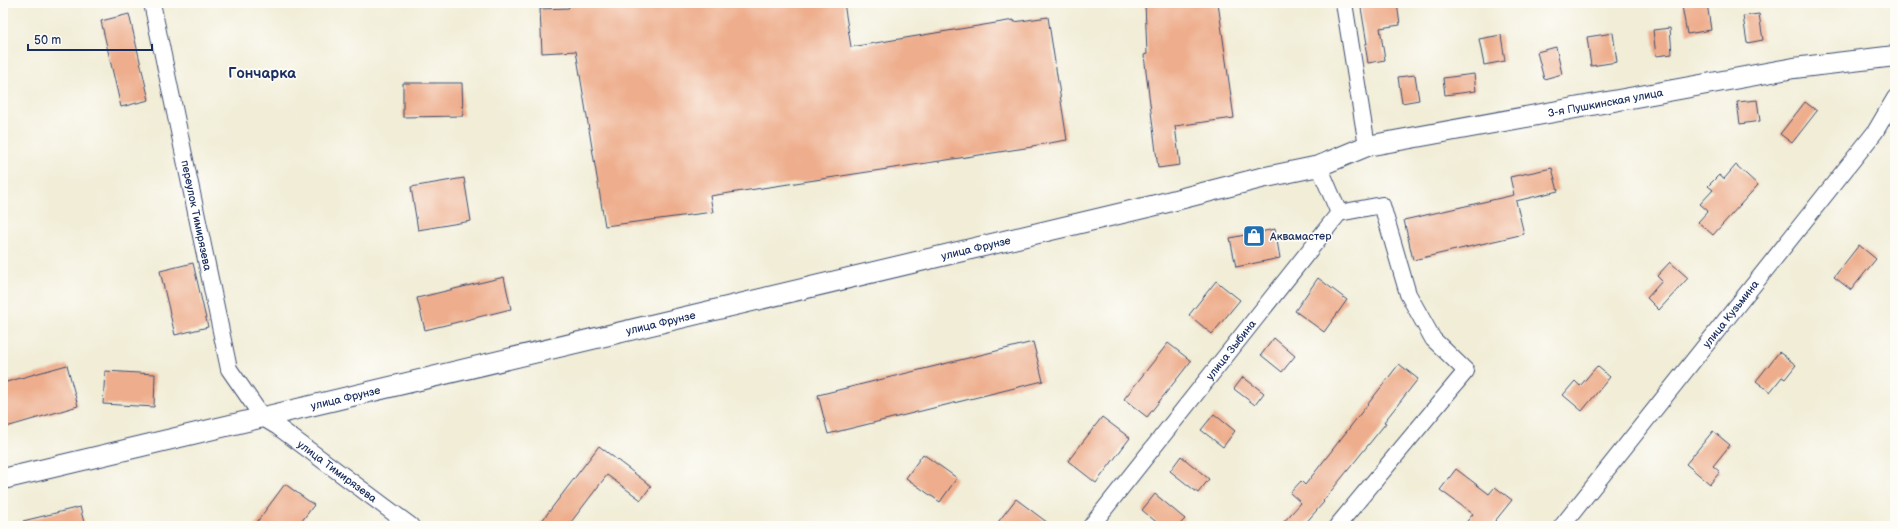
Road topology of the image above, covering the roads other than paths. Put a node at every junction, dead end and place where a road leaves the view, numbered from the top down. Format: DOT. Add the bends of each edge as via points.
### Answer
graph roads {
  1 [pos="152,3"];
  2 [pos="1344,3"];
  3 [pos="1895,56"];
  4 [pos="1895,98"];
  5 [pos="1367,146"];
  6 [pos="1319,166"];
  7 [pos="1339,213"];
  8 [pos="263,418"];
  9 [pos="3,480"];
  10 [pos="411,526"];
  11 [pos="1091,526"];
  12 [pos="1337,526"];
  13 [pos="1562,526"];
  1 -- 8 [label="street, переулок Тимирязева" via="229,369"];
  2 -- 5 [label="street"];
  3 -- 5 [label="main road, 3-я Пушкинская улица" via="1794,68"];
  4 -- 13 [label="street, улица Кузьмина" via="1874,132"];
  5 -- 6 [label="main road, 3-я Пушкинская улица"];
  6 -- 7 [label="street"];
  6 -- 8 [label="main road, улица Фрунзе"];
  7 -- 11 [label="street, улица Зыбина"];
  7 -- 12 [label="street" via="1382,205 1408,294 1433,339 1466,371"];
  8 -- 9 [label="main road, улица Фрунзе"];
  8 -- 10 [label="street, улица Тимирязева"];
}
